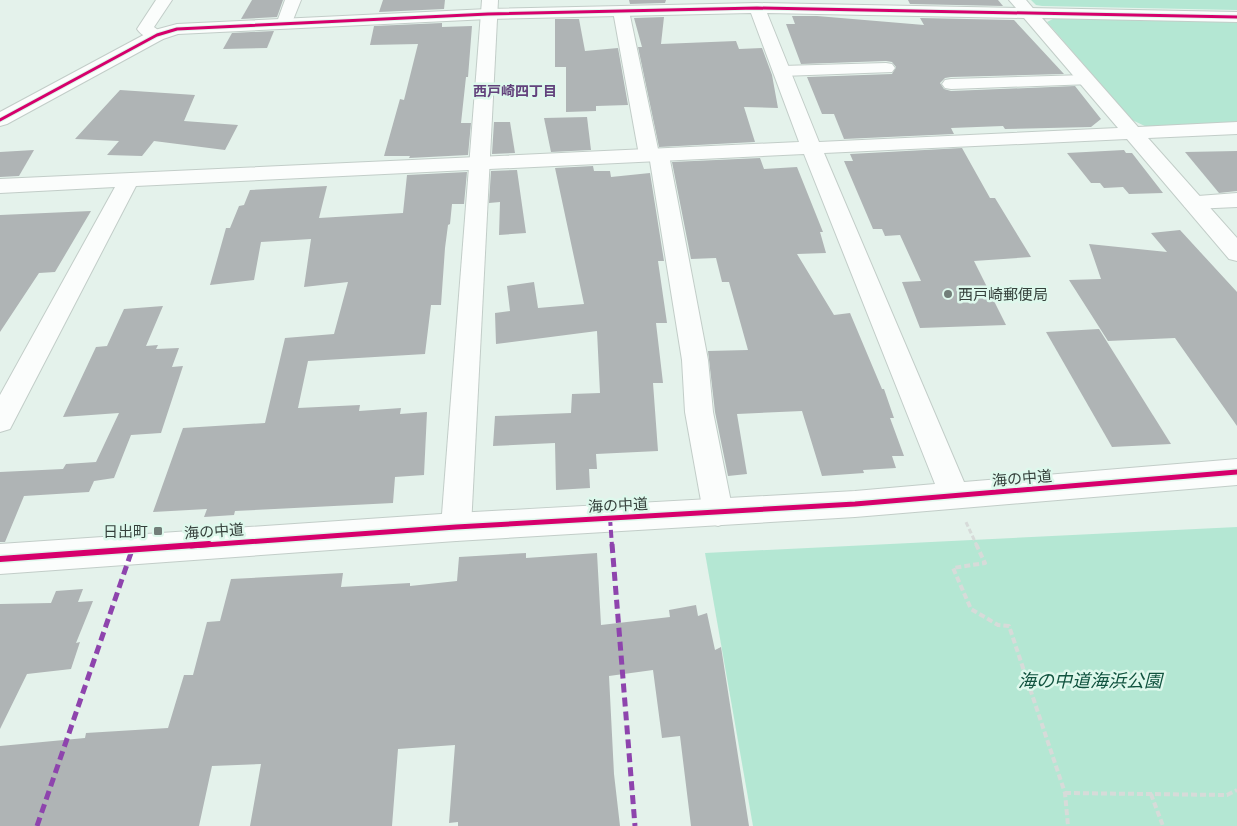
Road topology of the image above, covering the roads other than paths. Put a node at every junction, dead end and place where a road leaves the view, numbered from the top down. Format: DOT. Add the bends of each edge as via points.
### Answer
graph roads {
  1 [pos="164,0"];
  2 [pos="293,0"];
  3 [pos="756,4"];
  4 [pos="1023,6"];
  5 [pos="489,7"];
  6 [pos="621,11"];
  7 [pos="1237,17"];
  8 [pos="285,22"];
  9 [pos="158,35"];
  10 [pos="886,68"];
  11 [pos="782,71"];
  12 [pos="1086,80"];
  13 [pos="951,84"];
  14 [pos="0,120"];
  15 [pos="1237,128"];
  16 [pos="1132,133"];
  17 [pos="812,148"];
  18 [pos="654,155"];
  19 [pos="479,164"];
  20 [pos="129,180"];
  21 [pos="0,186"];
  22 [pos="1237,200"];
  23 [pos="1192,202"];
  24 [pos="1237,253"];
  25 [pos="0,421"];
  26 [pos="1237,472"];
  27 [pos="955,496"];
  28 [pos="718,512"];
  29 [pos="456,527"];
  30 [pos="0,559"];
  1 -- 9 [label="street" via="145,29"];
  2 -- 8 [label="street"];
  3 -- 4 [label="street"];
  3 -- 6 [label="street"];
  3 -- 11 [label="street"];
  4 -- 7 [label="street"];
  4 -- 12 [label="street"];
  5 -- 6 [label="street"];
  5 -- 8 [label="street"];
  5 -- 19 [label="street"];
  6 -- 18 [label="street"];
  8 -- 9 [label="street" via="177,29"];
  9 -- 14 [label="street"];
  10 -- 11 [label="street"];
  11 -- 17 [label="street"];
  12 -- 13 [label="street"];
  12 -- 16 [label="street"];
  15 -- 16 [label="street"];
  16 -- 17 [label="street"];
  16 -- 23 [label="street"];
  17 -- 18 [label="street"];
  17 -- 27 [label="street"];
  18 -- 19 [label="street"];
  18 -- 28 [label="street" via="695,360 699,412"];
  19 -- 20 [label="street"];
  19 -- 29 [label="street"];
  20 -- 21 [label="street"];
  20 -- 25 [label="street"];
  22 -- 23 [label="street"];
  23 -- 24 [label="street"];
  26 -- 27 [label="street, 海の中道"];
  27 -- 28 [label="street, 海の中道"];
  28 -- 29 [label="street, 海の中道"];
  29 -- 30 [label="street, 海の中道"];
}
